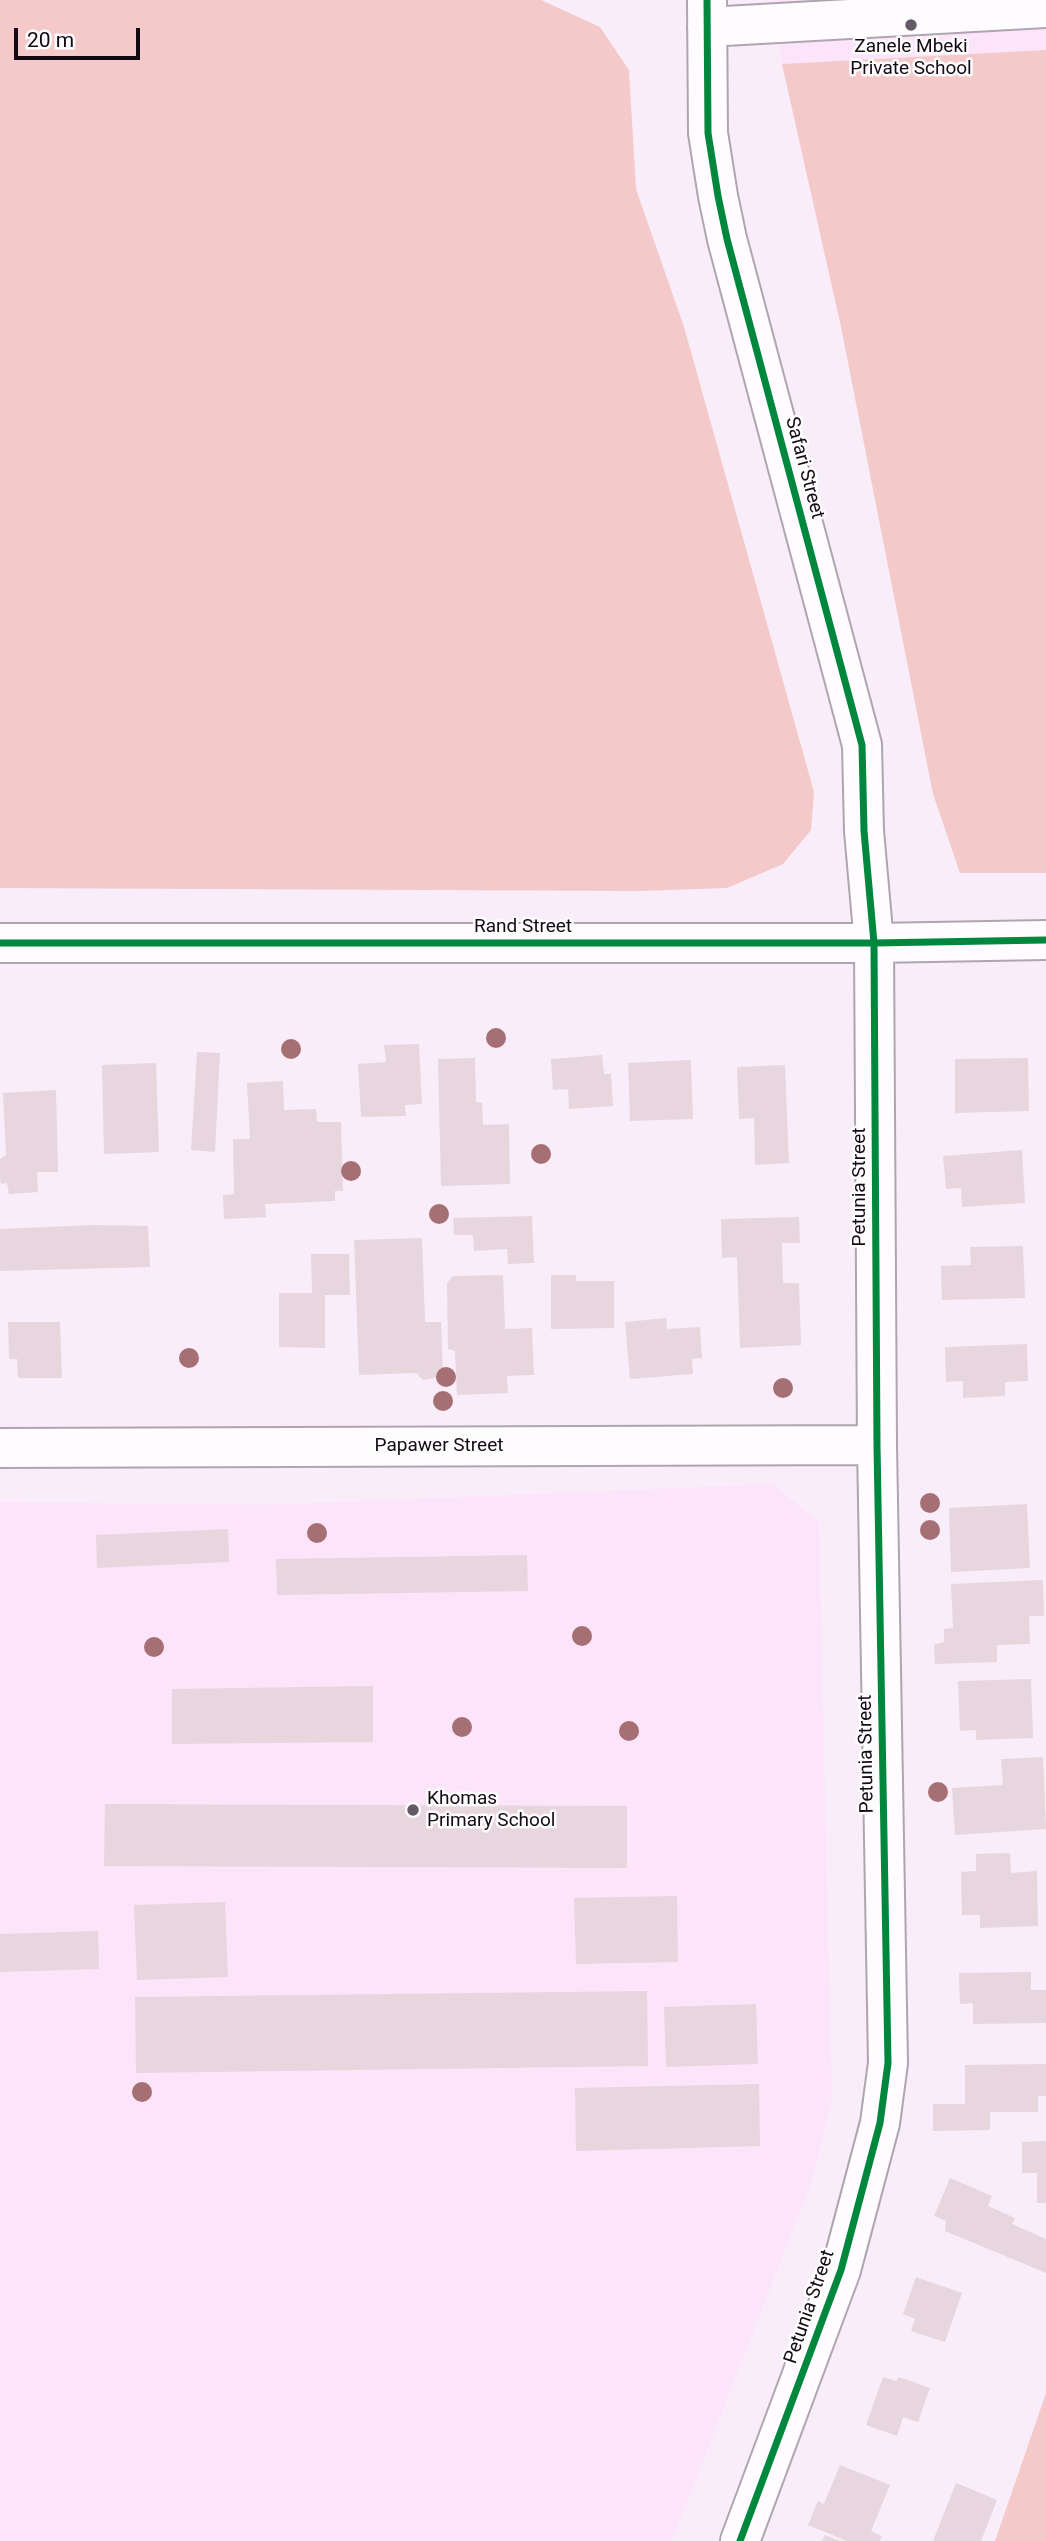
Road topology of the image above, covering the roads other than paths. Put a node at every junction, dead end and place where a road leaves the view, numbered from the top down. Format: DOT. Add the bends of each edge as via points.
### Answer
graph roads {
  1 [pos="1046,8"];
  2 [pos="707,13"];
  3 [pos="1046,940"];
  4 [pos="0,943"];
  5 [pos="874,943"];
  6 [pos="877,1445"];
  7 [pos="0,1448"];
  8 [pos="740,2541"];
  1 -- 2 [label="street"];
  2 -- 5 [label="street, Safari Street" via="708,133 727,239 862,745"];
  3 -- 5 [label="street, Rand Street"];
  4 -- 5 [label="street, Rand Street"];
  5 -- 6 [label="street, Petunia Street"];
  6 -- 7 [label="street, Papawer Street"];
  6 -- 8 [label="street, Petunia Street" via="888,2063 880,2123 841,2270"];
}
